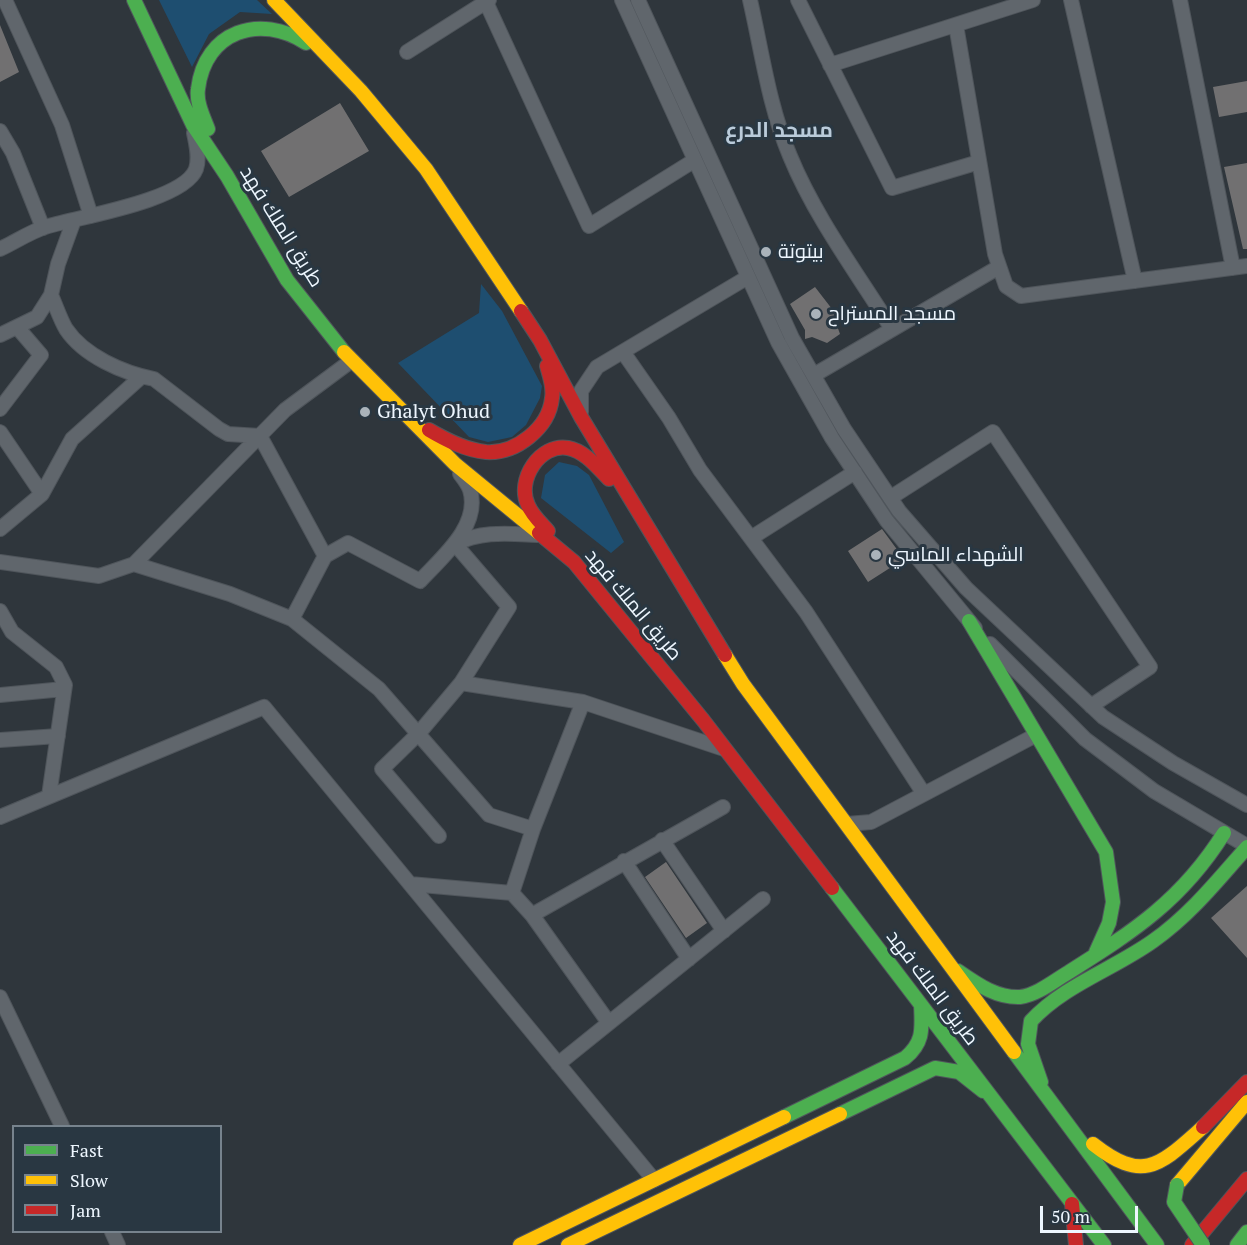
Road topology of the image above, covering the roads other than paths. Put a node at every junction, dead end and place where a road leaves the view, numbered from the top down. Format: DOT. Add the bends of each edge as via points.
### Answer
graph roads {
  1 [pos="5,0"];
  2 [pos="134,0"];
  3 [pos="274,0"];
  4 [pos="622,0"];
  5 [pos="638,0"];
  6 [pos="750,0"];
  7 [pos="798,0"];
  8 [pos="1033,0"];
  9 [pos="1071,0"];
  10 [pos="1180,0"];
  11 [pos="487,1"];
  12 [pos="956,25"];
  13 [pos="407,52"];
  14 [pos="830,65"];
  15 [pos="361,91"];
  16 [pos="193,124"];
  17 [pos="0,131"];
  18 [pos="695,160"];
  19 [pos="979,162"];
  20 [pos="227,176"];
  21 [pos="91,216"];
  22 [pos="74,220"];
  23 [pos="43,228"];
  24 [pos="0,249"];
  25 [pos="999,267"];
  26 [pos="1240,267"];
  27 [pos="748,277"];
  28 [pos="1135,281"];
  29 [pos="51,295"];
  30 [pos="17,327"];
  31 [pos="892,329"];
  32 [pos="0,335"];
  33 [pos="540,340"];
  34 [pos="622,352"];
  35 [pos="351,361"];
  36 [pos="813,375"];
  37 [pos="141,377"];
  38 [pos="0,409"];
  39 [pos="581,417"];
  40 [pos="412,422"];
  41 [pos="0,432"];
  42 [pos="260,436"];
  43 [pos="455,464"];
  44 [pos="855,472"];
  45 [pos="42,494"];
  46 [pos="890,498"];
  47 [pos="634,506"];
  48 [pos="0,529"];
  49 [pos="540,535"];
  50 [pos="751,538"];
  51 [pos="455,544"];
  52 [pos="325,556"];
  53 [pos="0,562"];
  54 [pos="574,562"];
  55 [pos="134,564"];
  56 [pos="0,611"];
  57 [pos="292,619"];
  58 [pos="969,621"];
  59 [pos="461,682"];
  60 [pos="64,688"];
  61 [pos="0,695"];
  62 [pos="583,702"];
  63 [pos="1091,706"];
  64 [pos="418,733"];
  65 [pos="1036,735"];
  66 [pos="58,736"];
  67 [pos="0,740"];
  68 [pos="726,750"];
  69 [pos="924,794"];
  70 [pos="49,796"];
  71 [pos="1247,806"];
  72 [pos="723,807"];
  73 [pos="0,817"];
  74 [pos="847,824"];
  75 [pos="533,829"];
  76 [pos="1224,833"];
  77 [pos="439,836"];
  78 [pos="662,840"];
  79 [pos="1247,847"];
  80 [pos="624,861"];
  81 [pos="410,884"];
  82 [pos="512,893"];
  83 [pos="764,899"];
  84 [pos="532,915"];
  85 [pos="724,931"];
  86 [pos="1096,952"];
  87 [pos="689,959"];
  88 [pos="952,966"];
  89 [pos="0,997"];
  90 [pos="921,1005"];
  91 [pos="609,1023"];
  92 [pos="558,1064"];
  93 [pos="1247,1082"];
  94 [pos="1044,1091"];
  95 [pos="992,1098"];
  96 [pos="1247,1101"];
  97 [pos="1064,1118"];
  98 [pos="62,1125"];
  99 [pos="1247,1179"];
  100 [pos="654,1180"];
  101 [pos="1070,1198"];
  102 [pos="1247,1232"];
  103 [pos="520,1245"];
  104 [pos="568,1245"];
  105 [pos="1076,1245"];
  106 [pos="1104,1245"];
  107 [pos="1157,1245"];
  108 [pos="1192,1245"];
  109 [pos="1203,1245"];
  110 [pos="1237,1245"];
  1 -- 21 [label="street" via="62,125"];
  2 -- 16 [label="main road, طريق الملك فهد"];
  3 -- 15 [label="main road, طريق الملك فهد"];
  4 -- 18 [label="street"];
  5 -- 36 [label="street" via="744,238"];
  6 -- 31 [label="street" via="775,112 790,155 812,200"];
  7 -- 14 [label="street"];
  8 -- 12 [label="street"];
  9 -- 28 [label="street"];
  10 -- 26 [label="street"];
  11 -- 13 [label="street"];
  11 -- 18 [label="street" via="589,226"];
  12 -- 14 [label="street"];
  12 -- 19 [label="street"];
  14 -- 19 [label="street" via="892,188"];
  15 -- 20 [label="main road" via="292,31 263,27 243,30 222,40 202,70 198,89 199,107"];
  15 -- 33 [label="main road, طريق الملك فهد" via="426,169"];
  16 -- 20 [label="main road, طريق الملك فهد"];
  16 -- 21 [label="street" via="198,154 196,170 188,180 170,194"];
  17 -- 23 [label="street"];
  18 -- 27 [label="street"];
  19 -- 25 [label="street"];
  20 -- 35 [label="main road, طريق الملك فهد" via="287,280"];
  21 -- 22 [label="street"];
  22 -- 23 [label="street"];
  22 -- 29 [label="street"];
  23 -- 24 [label="street"];
  25 -- 28 [label="street" via="1006,286 1021,296"];
  25 -- 31 [label="street"];
  26 -- 28 [label="street"];
  27 -- 34 [label="street"];
  27 -- 44 [label="street" via="778,342"];
  29 -- 30 [label="street" via="37,317"];
  29 -- 37 [label="street" via="67,330 90,354"];
  30 -- 32 [label="street"];
  30 -- 38 [label="street" via="41,356"];
  31 -- 36 [label="street"];
  33 -- 39 [label="main road, طريق الملك فهد"];
  33 -- 40 [label="main road" via="553,390 545,420 517,446 494,452 472,449"];
  34 -- 39 [label="street" via="597,367 585,380"];
  34 -- 50 [label="street" via="700,470"];
  35 -- 40 [label="main road, طريق الملك فهد"];
  35 -- 42 [label="street" via="285,410"];
  36 -- 46 [label="street"];
  37 -- 42 [label="street" via="154,379 228,434"];
  37 -- 45 [label="street" via="72,439"];
  39 -- 47 [label="main road, طريق الملك فهد"];
  40 -- 43 [label="main road, طريق الملك فهد"];
  41 -- 45 [label="street"];
  42 -- 52 [label="street"];
  42 -- 55 [label="street"];
  43 -- 49 [label="main road, طريق الملك فهد"];
  43 -- 51 [label="street" via="470,490 470,516"];
  44 -- 50 [label="street"];
  44 -- 58 [label="street" via="887,521"];
  45 -- 48 [label="street"];
  46 -- 63 [label="street" via="966,588"];
  46 -- 63 [label="street" via="993,432 1150,667"];
  47 -- 54 [label="main road" via="592,462 570,448 558,448 537,457 524,481 526,504"];
  47 -- 74 [label="main road, طريق الملك فهد" via="744,684"];
  49 -- 51 [label="street" via="490,533 473,535"];
  49 -- 54 [label="main road, طريق الملك فهد"];
  50 -- 69 [label="street" via="806,612"];
  51 -- 52 [label="street" via="420,581 348,543"];
  51 -- 59 [label="street" via="509,607"];
  52 -- 57 [label="street"];
  53 -- 55 [label="street" via="99,576"];
  54 -- 68 [label="main road, طريق الملك فهد"];
  55 -- 57 [label="street" via="230,594"];
  56 -- 60 [label="street" via="12,632 56,667"];
  57 -- 64 [label="street" via="379,689"];
  58 -- 65 [label="main road"];
  58 -- 76 [label="street" via="1085,739 1154,791"];
  59 -- 62 [label="street"];
  59 -- 64 [label="street"];
  60 -- 61 [label="street"];
  60 -- 66 [label="street"];
  62 -- 68 [label="street"];
  62 -- 75 [label="street"];
  63 -- 71 [label="street" via="1173,763"];
  64 -- 75 [label="street" via="489,815"];
  64 -- 77 [label="street" via="381,769"];
  65 -- 69 [label="street"];
  65 -- 86 [label="main road" via="1106,852 1113,902"];
  66 -- 67 [label="street"];
  66 -- 70 [label="street"];
  68 -- 90 [label="main road, طريق الملك فهد"];
  69 -- 74 [label="street" via="871,822"];
  70 -- 73 [label="street"];
  70 -- 81 [label="street" via="264,707"];
  72 -- 78 [label="street"];
  74 -- 88 [label="main road, طريق الملك فهد"];
  75 -- 82 [label="street"];
  76 -- 79 [label="street"];
  76 -- 86 [label="main road" via="1179,893"];
  78 -- 80 [label="street"];
  78 -- 85 [label="street"];
  79 -- 94 [label="main road" via="1188,912 1154,940 1030,1021 1026,1041"];
  80 -- 84 [label="street"];
  80 -- 87 [label="street"];
  81 -- 82 [label="street"];
  81 -- 92 [label="street"];
  82 -- 84 [label="street"];
  83 -- 85 [label="street"];
  84 -- 91 [label="street"];
  85 -- 87 [label="street"];
  86 -- 88 [label="main road" via="1031,995 1014,999 990,993"];
  87 -- 91 [label="street"];
  88 -- 94 [label="main road, طريق الملك فهد"];
  89 -- 98 [label="street"];
  90 -- 95 [label="main road, طريق الملك فهد"];
  90 -- 100 [label="main road" via="918,1047 905,1058"];
  91 -- 92 [label="street"];
  92 -- 100 [label="street"];
  93 -- 97 [label="main road" via="1163,1162 1137,1169 1117,1164"];
  94 -- 97 [label="main road, طريق الملك فهد"];
  95 -- 101 [label="main road, طريق الملك فهد"];
  95 -- 104 [label="main road" via="959,1072 935,1068"];
  96 -- 109 [label="main road, bridge" via="1177,1185 1174,1202"];
  97 -- 107 [label="main road, طريق الملك فهد"];
  99 -- 108 [label="main road"];
  100 -- 103 [label="main road"];
  101 -- 105 [label="main road"];
  101 -- 106 [label="main road, طريق الملك فهد"];
  102 -- 110 [label="main road"];
}
